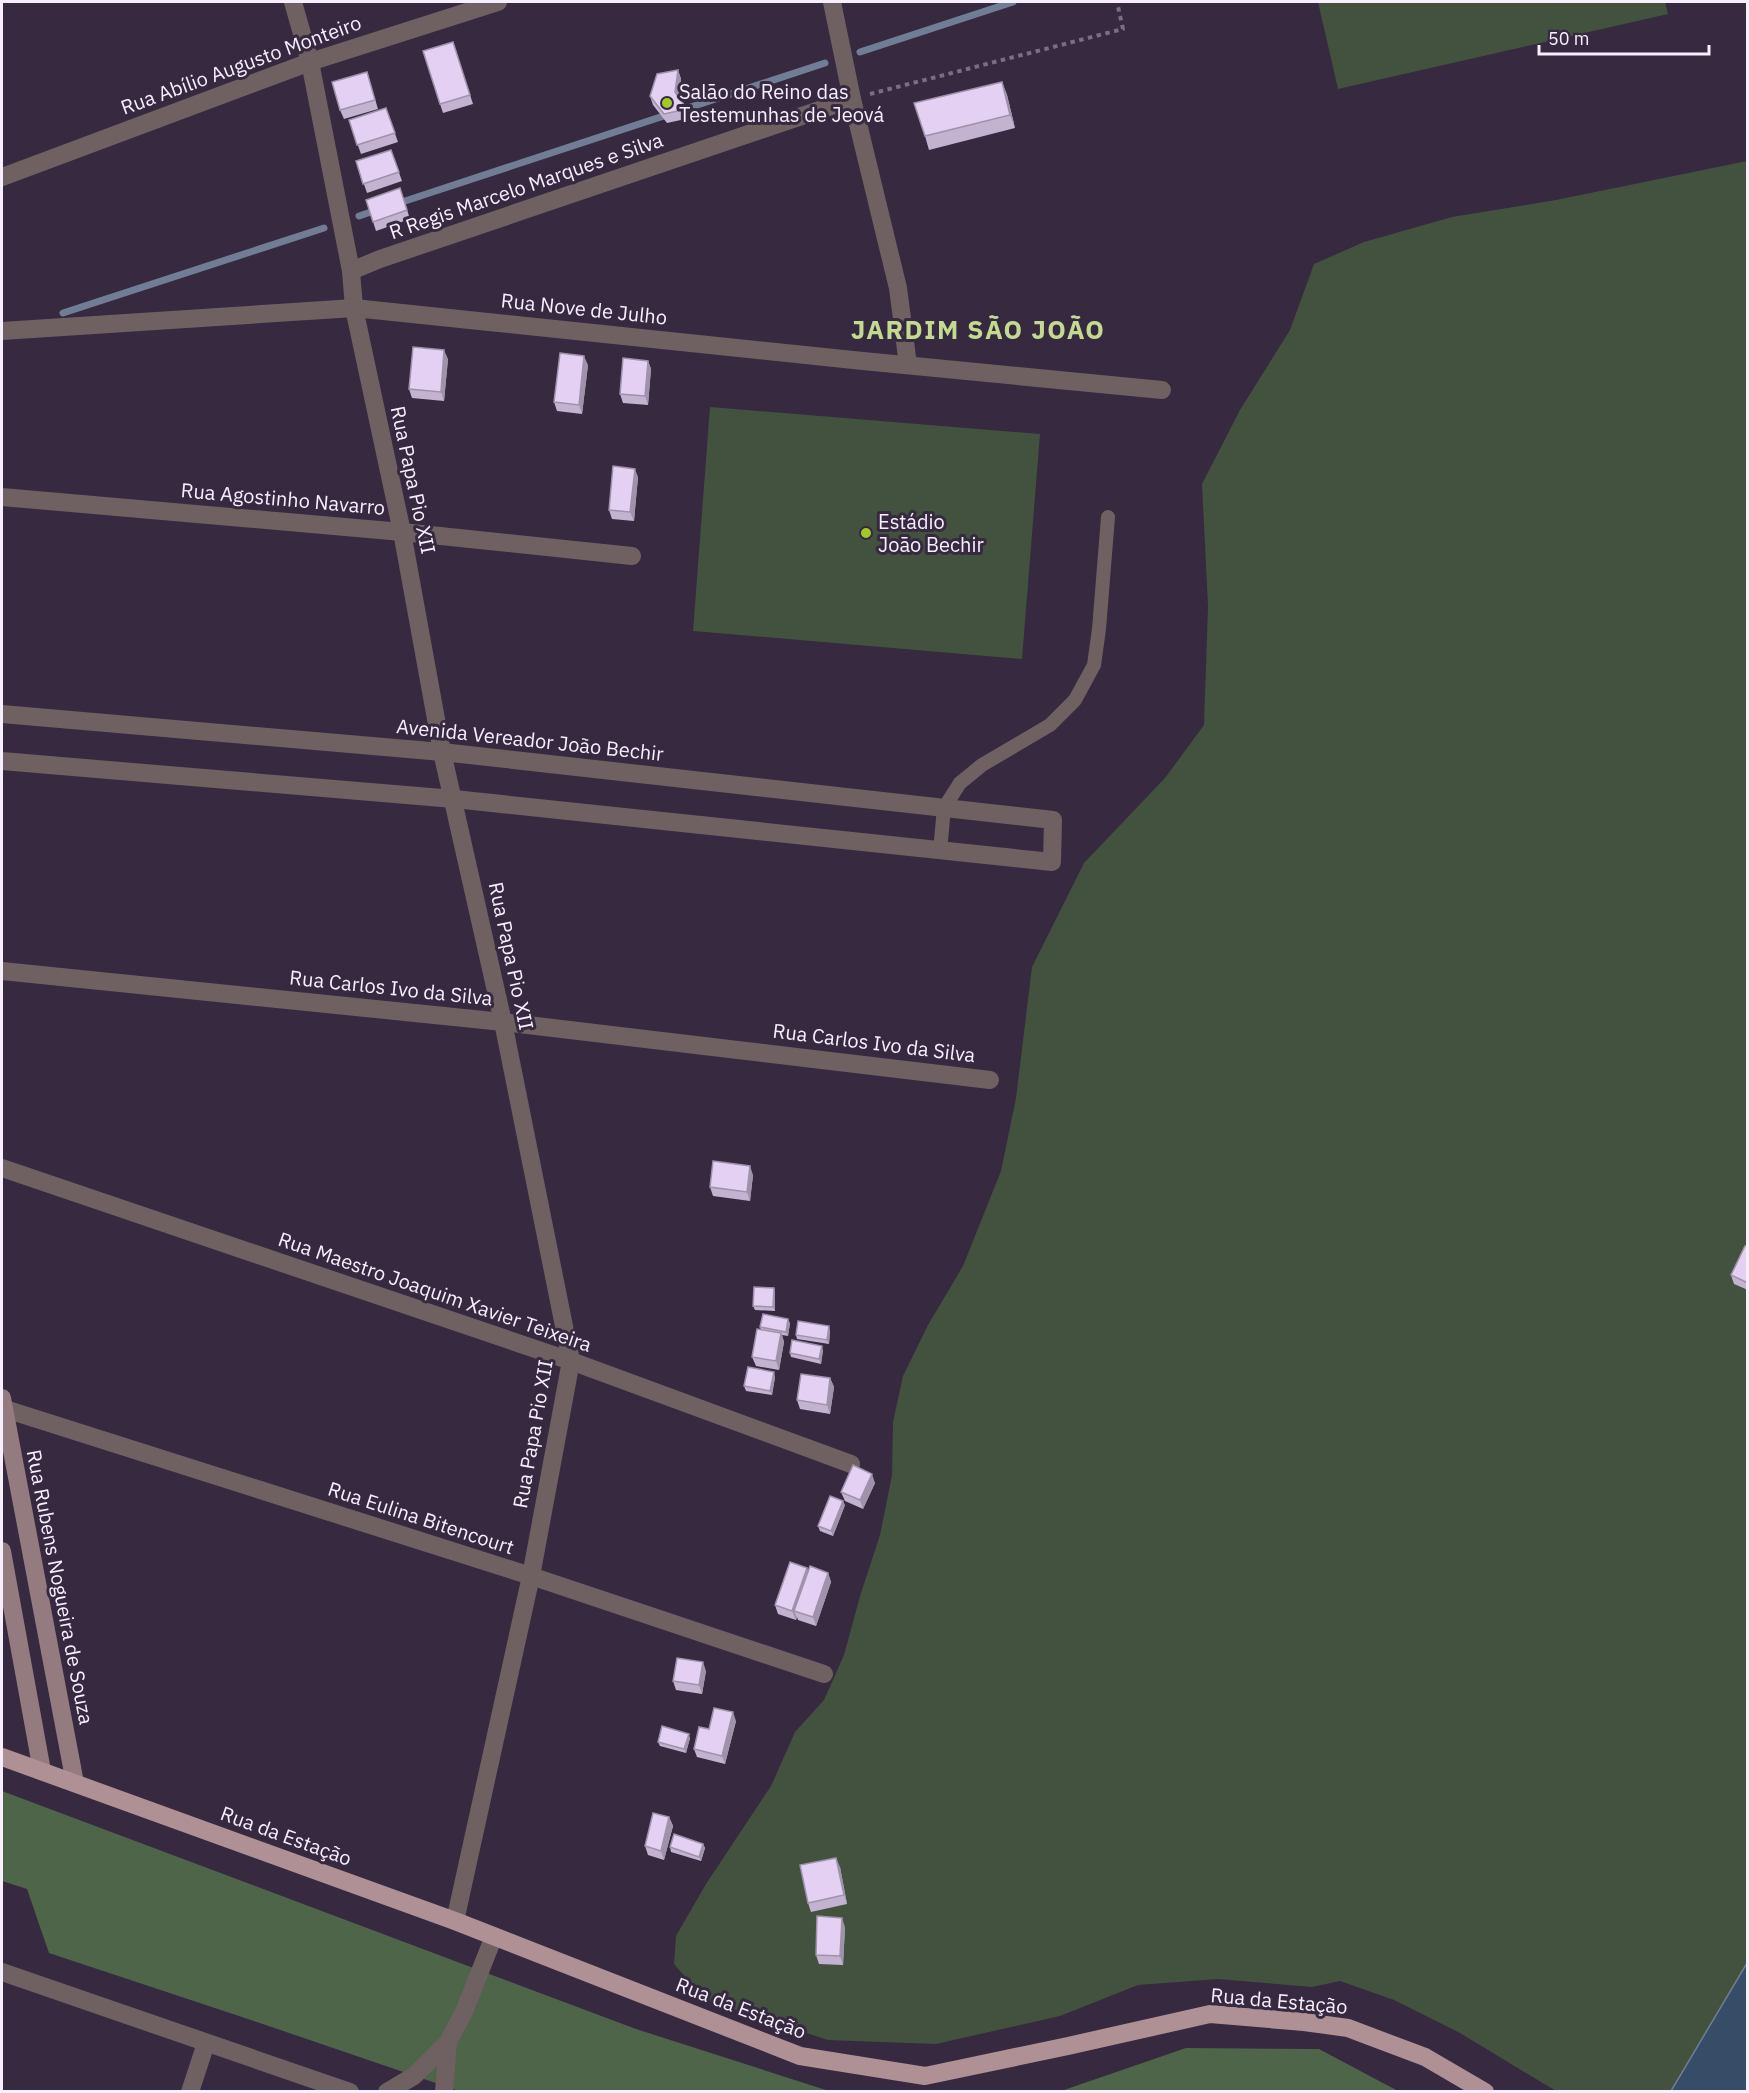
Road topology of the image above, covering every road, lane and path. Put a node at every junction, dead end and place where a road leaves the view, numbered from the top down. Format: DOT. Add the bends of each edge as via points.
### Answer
graph roads {
  1 [pos="293,2"];
  2 [pos="498,2"];
  3 [pos="832,2"];
  4 [pos="1117,2"];
  5 [pos="310,62"];
  6 [pos="852,99"];
  7 [pos="2,177"];
  8 [pos="351,271"];
  9 [pos="354,308"];
  10 [pos="2,331"];
  11 [pos="908,365"];
  12 [pos="1162,390"];
  13 [pos="2,498"];
  14 [pos="1108,517"];
  15 [pos="402,532"];
  16 [pos="632,556"];
  17 [pos="2,714"];
  18 [pos="442,752"];
  19 [pos="2,761"];
  20 [pos="454,799"];
  21 [pos="944,808"];
  22 [pos="940,851"];
  23 [pos="2,971"];
  24 [pos="503,1022"];
  25 [pos="990,1080"];
  26 [pos="2,1168"];
  27 [pos="571,1361"];
  28 [pos="2,1405"];
  29 [pos="852,1464"];
  30 [pos="2,1551"];
  31 [pos="531,1576"];
  32 [pos="824,1674"];
  33 [pos="2,1757"];
  34 [pos="42,1771"];
  35 [pos="75,1783"];
  36 [pos="455,1921"];
  37 [pos="494,1936"];
  38 [pos="2,1972"];
  39 [pos="448,2042"];
  40 [pos="206,2043"];
  41 [pos="190,2091"];
  42 [pos="350,2091"];
  43 [pos="387,2091"];
  44 [pos="444,2091"];
  45 [pos="1485,2091"];
  1 -- 5 [label="street, Rua Papa Pio XII"];
  2 -- 5 [label="street, Rua Abílio Augusto Monteiro"];
  3 -- 6 [label="street"];
  4 -- 6 [label="path" via="1123,29"];
  5 -- 7 [label="street, Rua Abílio Augusto Monteiro"];
  5 -- 8 [label="street, Rua Papa Pio XII"];
  6 -- 8 [label="street, R Regis Marcelo Marques e Silva"];
  6 -- 11 [label="street" via="898,288"];
  8 -- 9 [label="street, Rua Papa Pio XII"];
  9 -- 10 [label="street, Rua Nove de Julho"];
  9 -- 11 [label="street, Rua Nove de Julho"];
  9 -- 15 [label="street, Rua Papa Pio XII"];
  11 -- 12 [label="street, Rua Nove de Julho"];
  13 -- 15 [label="street, Rua Agostinho Navarro"];
  14 -- 21 [label="lane" via="1094,664 1075,700 1050,725 982,765 960,783"];
  15 -- 16 [label="street, Rua Agostinho Navarro"];
  15 -- 18 [label="street, Rua Papa Pio XII"];
  17 -- 18 [label="street, Avenida Vereador João Bechir"];
  18 -- 20 [label="street, Rua Papa Pio XII"];
  18 -- 21 [label="street, Avenida Vereador João Bechir"];
  19 -- 20 [label="street"];
  20 -- 22 [label="street"];
  20 -- 24 [label="street, Rua Papa Pio XII"];
  21 -- 22 [label="lane"];
  21 -- 22 [label="street, Avenida Vereador João Bechir" via="1053,820 1052,862"];
  23 -- 24 [label="street, Rua Carlos Ivo da Silva"];
  24 -- 25 [label="street, Rua Carlos Ivo da Silva"];
  24 -- 27 [label="street, Rua Papa Pio XII"];
  26 -- 27 [label="street, Rua Maestro Joaquim Xavier Teixeira"];
  27 -- 29 [label="street, Rua Maestro Joaquim Xavier Teixeira"];
  27 -- 31 [label="street, Rua Papa Pio XII"];
  28 -- 31 [label="street, Rua Eulina Bitencourt"];
  28 -- 35 [label="street, Rua Rubens Nogueira de Souza"];
  30 -- 34 [label="street"];
  31 -- 32 [label="street, Rua Eulina Bitencourt"];
  31 -- 36 [label="street, Rua Papa Pio XII"];
  33 -- 34 [label="main road, Rua da Estação"];
  34 -- 35 [label="main road, Rua da Estação"];
  35 -- 36 [label="main road, Rua da Estação"];
  36 -- 37 [label="main road, Rua da Estação"];
  37 -- 39 [label="street"];
  37 -- 45 [label="main road, Rua da Estação" via="800,2056 925,2076 1210,2014 1348,2028 1425,2057"];
  38 -- 40 [label="street"];
  39 -- 43 [label="street" via="414,2076"];
  39 -- 44 [label="street"];
  40 -- 41 [label="street"];
  40 -- 42 [label="street"];
}
